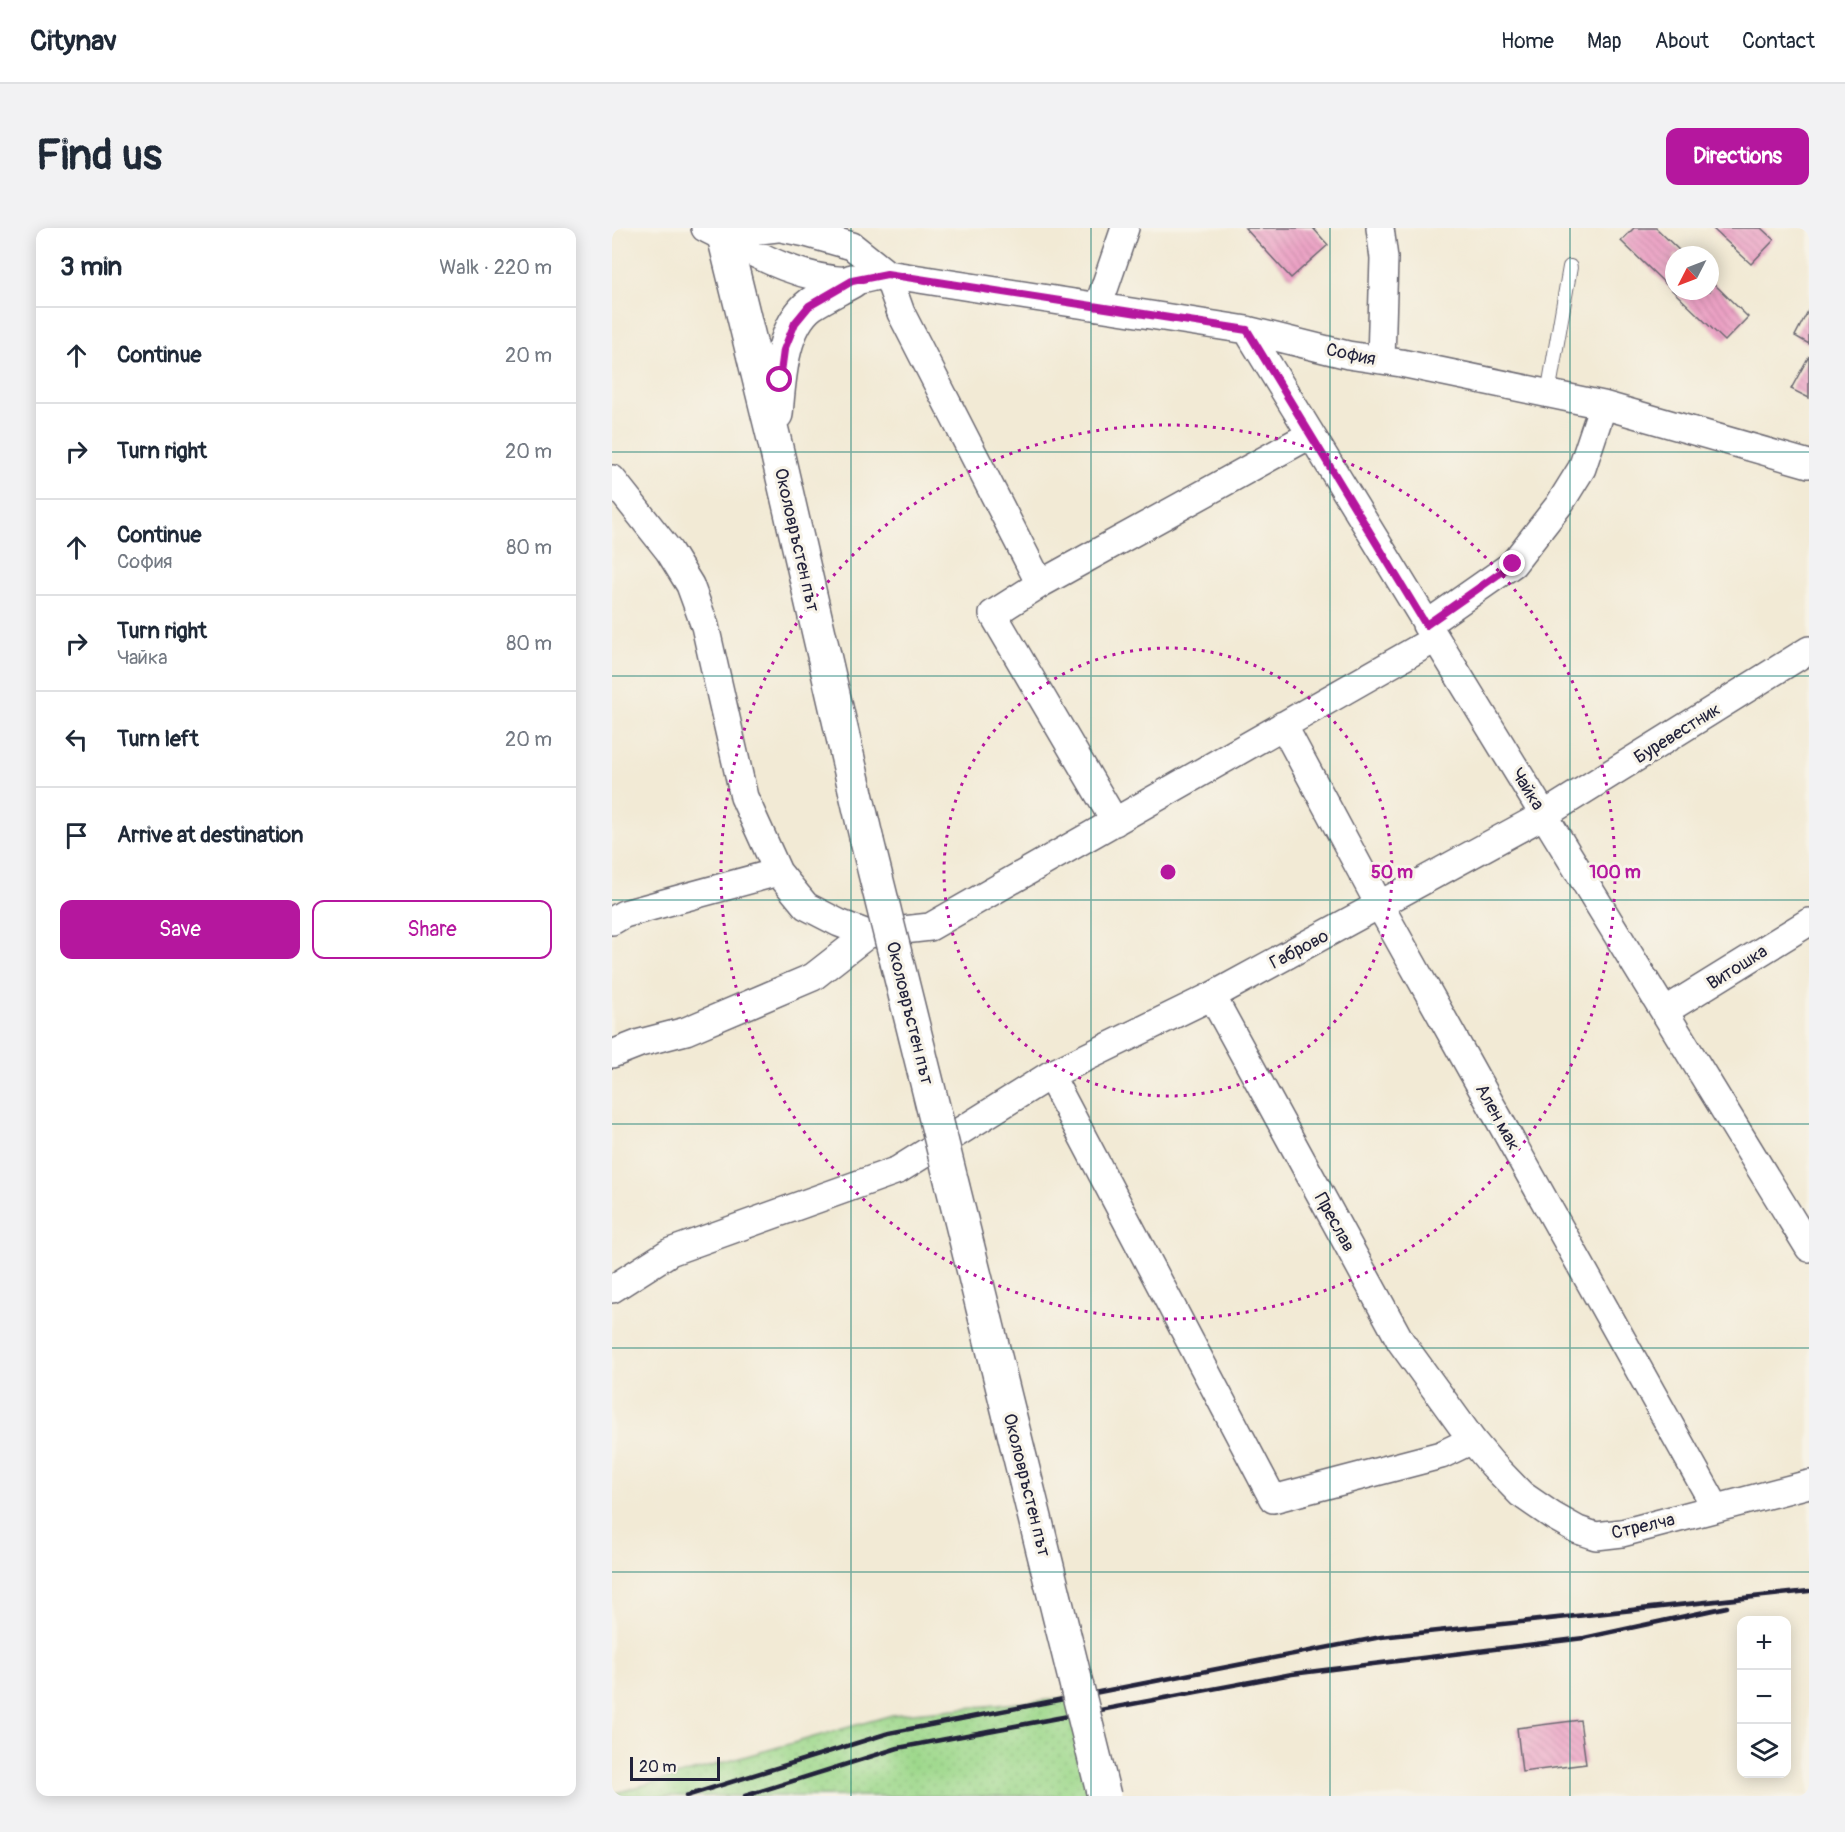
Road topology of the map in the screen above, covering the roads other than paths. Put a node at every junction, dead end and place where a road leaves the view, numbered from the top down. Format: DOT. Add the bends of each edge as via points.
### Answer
graph roads {
  1 [pos="779,228"];
  2 [pos="1125,228"];
  3 [pos="1379,229"];
  4 [pos="717,231"];
  5 [pos="1570,267"];
  6 [pos="887,274"];
  7 [pos="852,281"];
  8 [pos="1098,307"];
  9 [pos="1247,330"];
  10 [pos="1381,360"];
  11 [pos="1548,394"];
  12 [pos="1603,405"];
  13 [pos="1310,435"];
  14 [pos="774,440"];
  15 [pos="1809,464"];
  16 [pos="612,479"];
  17 [pos="1040,584"];
  18 [pos="1430,632"];
  19 [pos="1809,650"];
  20 [pos="1283,725"];
  21 [pos="1544,815"];
  22 [pos="1115,822"];
  23 [pos="778,872"];
  24 [pos="1380,906"];
  25 [pos="612,921"];
  26 [pos="1809,922"];
  27 [pos="868,933"];
  28 [pos="1212,996"];
  29 [pos="1665,1011"];
  30 [pos="612,1054"];
  31 [pos="1050,1075"];
  32 [pos="1809,1248"];
  33 [pos="612,1289"];
  34 [pos="1472,1440"];
  35 [pos="1809,1484"];
  36 [pos="1716,1508"];
  37 [pos="1104,1796"];
  1 -- 4 [label="street"];
  1 -- 6 [label="street" via="852,246"];
  2 -- 8 [label="street"];
  3 -- 10 [label="street" via="1384,258"];
  4 -- 7 [label="street" via="778,266"];
  4 -- 14 [label="main road, Околовръстен път"];
  5 -- 11 [label="lane"];
  6 -- 7 [label="street"];
  6 -- 8 [label="street, София"];
  6 -- 17 [label="street" via="902,313"];
  7 -- 14 [label="main road" via="809,306 795,323 784,350"];
  8 -- 9 [label="street, София"];
  9 -- 10 [label="street, София"];
  9 -- 13 [label="street, Чайка"];
  10 -- 11 [label="street, София"];
  11 -- 12 [label="street, София"];
  12 -- 15 [label="street, София"];
  12 -- 18 [label="street" via="1582,468 1559,505 1513,564"];
  13 -- 17 [label="street"];
  13 -- 18 [label="street, Чайка"];
  14 -- 37 [label="main road, Околовръстен път, bridge" via="867,840"];
  16 -- 23 [label="street" via="669,551 690,585 705,626 744,796"];
  17 -- 22 [label="street" via="993,614"];
  18 -- 20 [label="street"];
  18 -- 21 [label="street, Чайка"];
  19 -- 21 [label="street, Буревестник"];
  20 -- 22 [label="street"];
  20 -- 24 [label="street, Ален мак"];
  21 -- 24 [label="street, Габрово"];
  21 -- 29 [label="street, Чайка"];
  22 -- 27 [label="street" via="930,927"];
  23 -- 25 [label="street" via="624,914"];
  23 -- 27 [label="street" via="807,906"];
  24 -- 28 [label="street, Габрово"];
  24 -- 36 [label="street, Ален мак"];
  26 -- 29 [label="street, Витошка"];
  27 -- 30 [label="street" via="813,976 686,1031"];
  28 -- 31 [label="street, Габрово"];
  28 -- 34 [label="street, Преслав" via="1401,1342"];
  29 -- 32 [label="street, Чайка"];
  31 -- 33 [label="street, Габрово" via="898,1170 670,1252"];
  31 -- 34 [label="street" via="1273,1499 1441,1455"];
  34 -- 36 [label="street, Стрелча" via="1521,1494 1561,1521 1596,1536"];
  35 -- 36 [label="street, Стрелча"];
}
